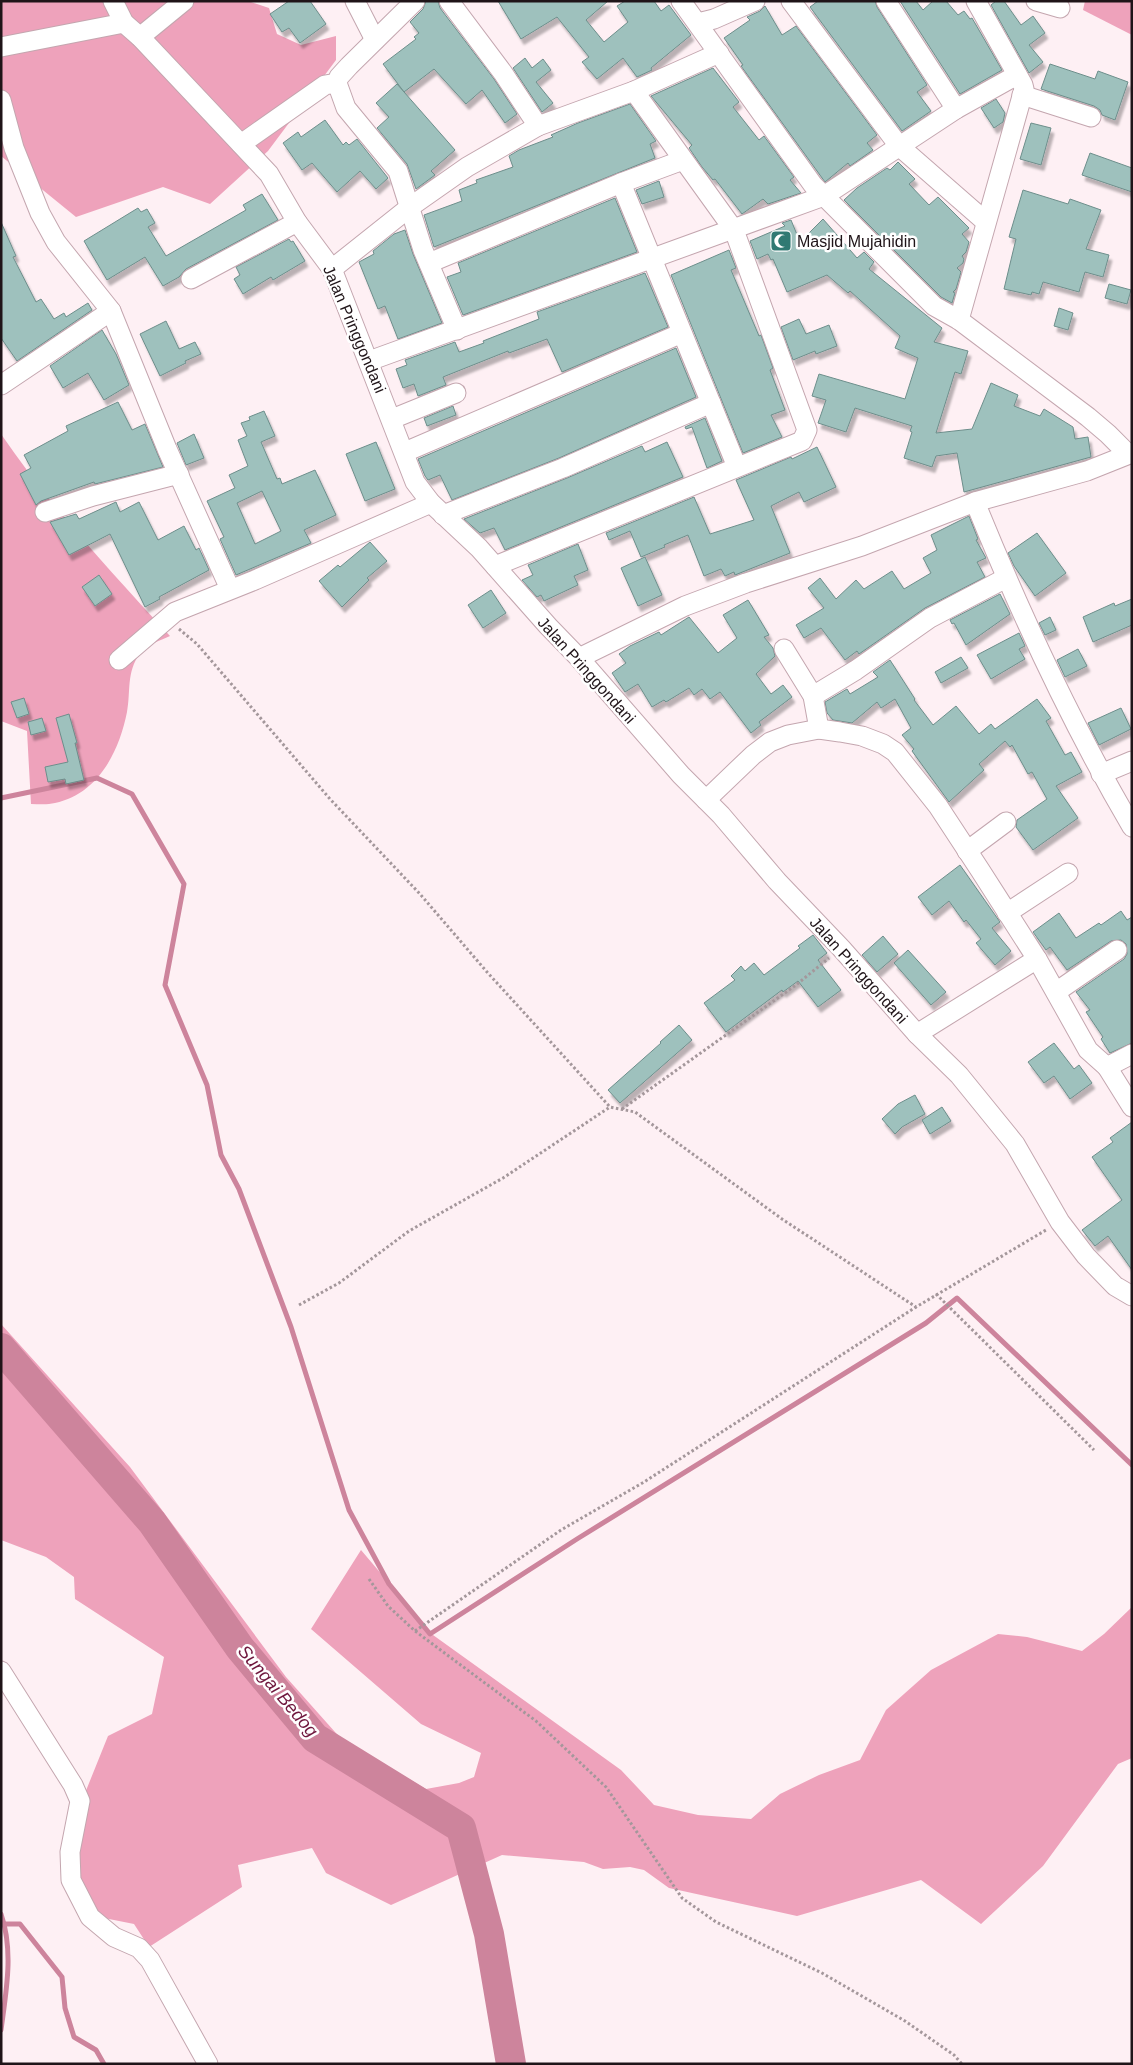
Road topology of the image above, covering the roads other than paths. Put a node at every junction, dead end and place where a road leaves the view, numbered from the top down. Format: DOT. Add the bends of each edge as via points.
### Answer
graph roads {
  1 [pos="113,1"];
  2 [pos="184,1"];
  3 [pos="355,1"];
  4 [pos="415,1"];
  5 [pos="449,1"];
  6 [pos="681,1"];
  7 [pos="755,1"];
  8 [pos="792,1"];
  9 [pos="886,1"];
  10 [pos="976,1"];
  11 [pos="1036,1"];
  12 [pos="1060,8"];
  13 [pos="706,21"];
  14 [pos="124,23"];
  15 [pos="140,37"];
  16 [pos="375,40"];
  17 [pos="1,47"];
  18 [pos="719,53"];
  19 [pos="1017,75"];
  20 [pos="337,83"];
  21 [pos="634,91"];
  22 [pos="1022,95"];
  23 [pos="1,100"];
  24 [pos="956,109"];
  25 [pos="1091,117"];
  26 [pos="538,126"];
  27 [pos="241,144"];
  28 [pos="899,146"];
  29 [pos="684,160"];
  30 [pos="621,183"];
  31 [pos="824,196"];
  32 [pos="410,207"];
  33 [pos="297,222"];
  34 [pos="986,222"];
  35 [pos="734,230"];
  36 [pos="651,259"];
  37 [pos="429,263"];
  38 [pos="332,269"];
  39 [pos="191,279"];
  40 [pos="112,312"];
  41 [pos="959,320"];
  42 [pos="458,330"];
  43 [pos="682,333"];
  44 [pos="370,361"];
  45 [pos="1,385"];
  46 [pos="456,393"];
  47 [pos="711,403"];
  48 [pos="392,419"];
  49 [pos="405,452"];
  50 [pos="1130,454"];
  51 [pos="737,467"];
  52 [pos="179,474"];
  53 [pos="974,502"];
  54 [pos="437,509"];
  55 [pos="45,512"];
  56 [pos="495,566"];
  57 [pos="1006,578"];
  58 [pos="230,589"];
  59 [pos="784,649"];
  60 [pos="579,658"];
  61 [pos="119,660"];
  62 [pos="812,696"];
  63 [pos="819,729"];
  64 [pos="1132,761"];
  65 [pos="1101,774"];
  66 [pos="706,800"];
  67 [pos="1006,822"];
  68 [pos="1132,826"];
  69 [pos="967,851"];
  70 [pos="1068,873"];
  71 [pos="1007,914"];
  72 [pos="1117,950"];
  73 [pos="1037,959"];
  74 [pos="1056,992"];
  75 [pos="917,1034"];
  76 [pos="1132,1054"];
  77 [pos="1107,1067"];
  78 [pos="1132,1107"];
  79 [pos="1132,1296"];
  80 [pos="1,1671"];
  81 [pos="208,2064"];
  1 -- 14 [label="street, Jalan Pringgondani"];
  2 -- 15 [label="street"];
  3 -- 16 [label="street"];
  4 -- 16 [label="street"];
  5 -- 26 [label="street"];
  6 -- 13 [label="street"];
  7 -- 13 [label="street"];
  8 -- 28 [label="street"];
  9 -- 24 [label="street"];
  10 -- 19 [label="street"];
  11 -- 12 [label="street"];
  13 -- 18 [label="street"];
  14 -- 15 [label="street, Jalan Pringgondani"];
  14 -- 17 [label="street"];
  15 -- 27 [label="street, Jalan Pringgondani"];
  16 -- 20 [label="street" via="339,76"];
  18 -- 21 [label="street"];
  18 -- 31 [label="street"];
  19 -- 22 [label="street" via="1023,85"];
  19 -- 24 [label="street"];
  20 -- 27 [label="street" via="325,85"];
  20 -- 32 [label="street" via="346,108 398,171"];
  21 -- 26 [label="street"];
  21 -- 29 [label="street"];
  22 -- 25 [label="street"];
  22 -- 34 [label="street"];
  23 -- 40 [label="street" via="14,148 40,213 56,242"];
  24 -- 28 [label="street"];
  26 -- 32 [label="street" via="467,167"];
  27 -- 33 [label="street, Jalan Pringgondani" via="270,174"];
  28 -- 31 [label="street"];
  28 -- 34 [label="street"];
  29 -- 30 [label="street"];
  29 -- 35 [label="street"];
  30 -- 36 [label="street"];
  30 -- 37 [label="street"];
  31 -- 35 [label="street"];
  31 -- 41 [label="street" via="934,306"];
  32 -- 37 [label="street"];
  32 -- 38 [label="street"];
  33 -- 38 [label="street, Jalan Pringgondani"];
  33 -- 39 [label="street"];
  34 -- 41 [label="street"];
  35 -- 36 [label="street"];
  35 -- 51 [label="street" via="807,430 802,441"];
  36 -- 42 [label="street"];
  36 -- 43 [label="street"];
  37 -- 42 [label="street"];
  38 -- 44 [label="street, Jalan Pringgondani"];
  40 -- 45 [label="street"];
  40 -- 52 [label="street"];
  41 -- 50 [label="street" via="1088,417"];
  42 -- 44 [label="street"];
  43 -- 47 [label="street"];
  43 -- 49 [label="street"];
  44 -- 48 [label="street, Jalan Pringgondani"];
  46 -- 48 [label="street"];
  47 -- 51 [label="street"];
  47 -- 54 [label="street" via="563,468"];
  48 -- 49 [label="street, Jalan Pringgondani"];
  49 -- 54 [label="street, Jalan Pringgondani" via="415,482"];
  50 -- 53 [label="street" via="1087,471"];
  51 -- 56 [label="street"];
  52 -- 55 [label="street"];
  52 -- 58 [label="street"];
  53 -- 57 [label="street"];
  53 -- 60 [label="street" via="862,546 770,574 685,606"];
  54 -- 56 [label="street, Jalan Pringgondani"];
  54 -- 58 [label="street"];
  56 -- 60 [label="street, Jalan Pringgondani"];
  57 -- 62 [label="street" via="930,618 856,670"];
  57 -- 65 [label="street"];
  58 -- 61 [label="street" via="174,612"];
  59 -- 62 [label="street"];
  60 -- 66 [label="street, Jalan Pringgondani" via="646,737"];
  62 -- 63 [label="street"];
  63 -- 66 [label="street" via="770,742 753,754"];
  63 -- 69 [label="street" via="862,736 895,752 938,806"];
  64 -- 65 [label="street"];
  65 -- 68 [label="street"];
  66 -- 75 [label="street, Jalan Pringgondani"];
  67 -- 69 [label="street"];
  69 -- 71 [label="street"];
  70 -- 71 [label="street"];
  71 -- 73 [label="street"];
  72 -- 74 [label="street"];
  73 -- 74 [label="street"];
  73 -- 75 [label="street"];
  74 -- 77 [label="street" via="1088,1050"];
  75 -- 79 [label="street, Jalan Pringgondani" via="959,1075 1015,1144 1060,1222 1086,1256 1115,1286"];
  76 -- 77 [label="street"];
  77 -- 78 [label="street"];
  80 -- 81 [label="street" via="80,1801 70,1852 70,1871 86,1910 102,1929 139,1948 150,1960"];
}
